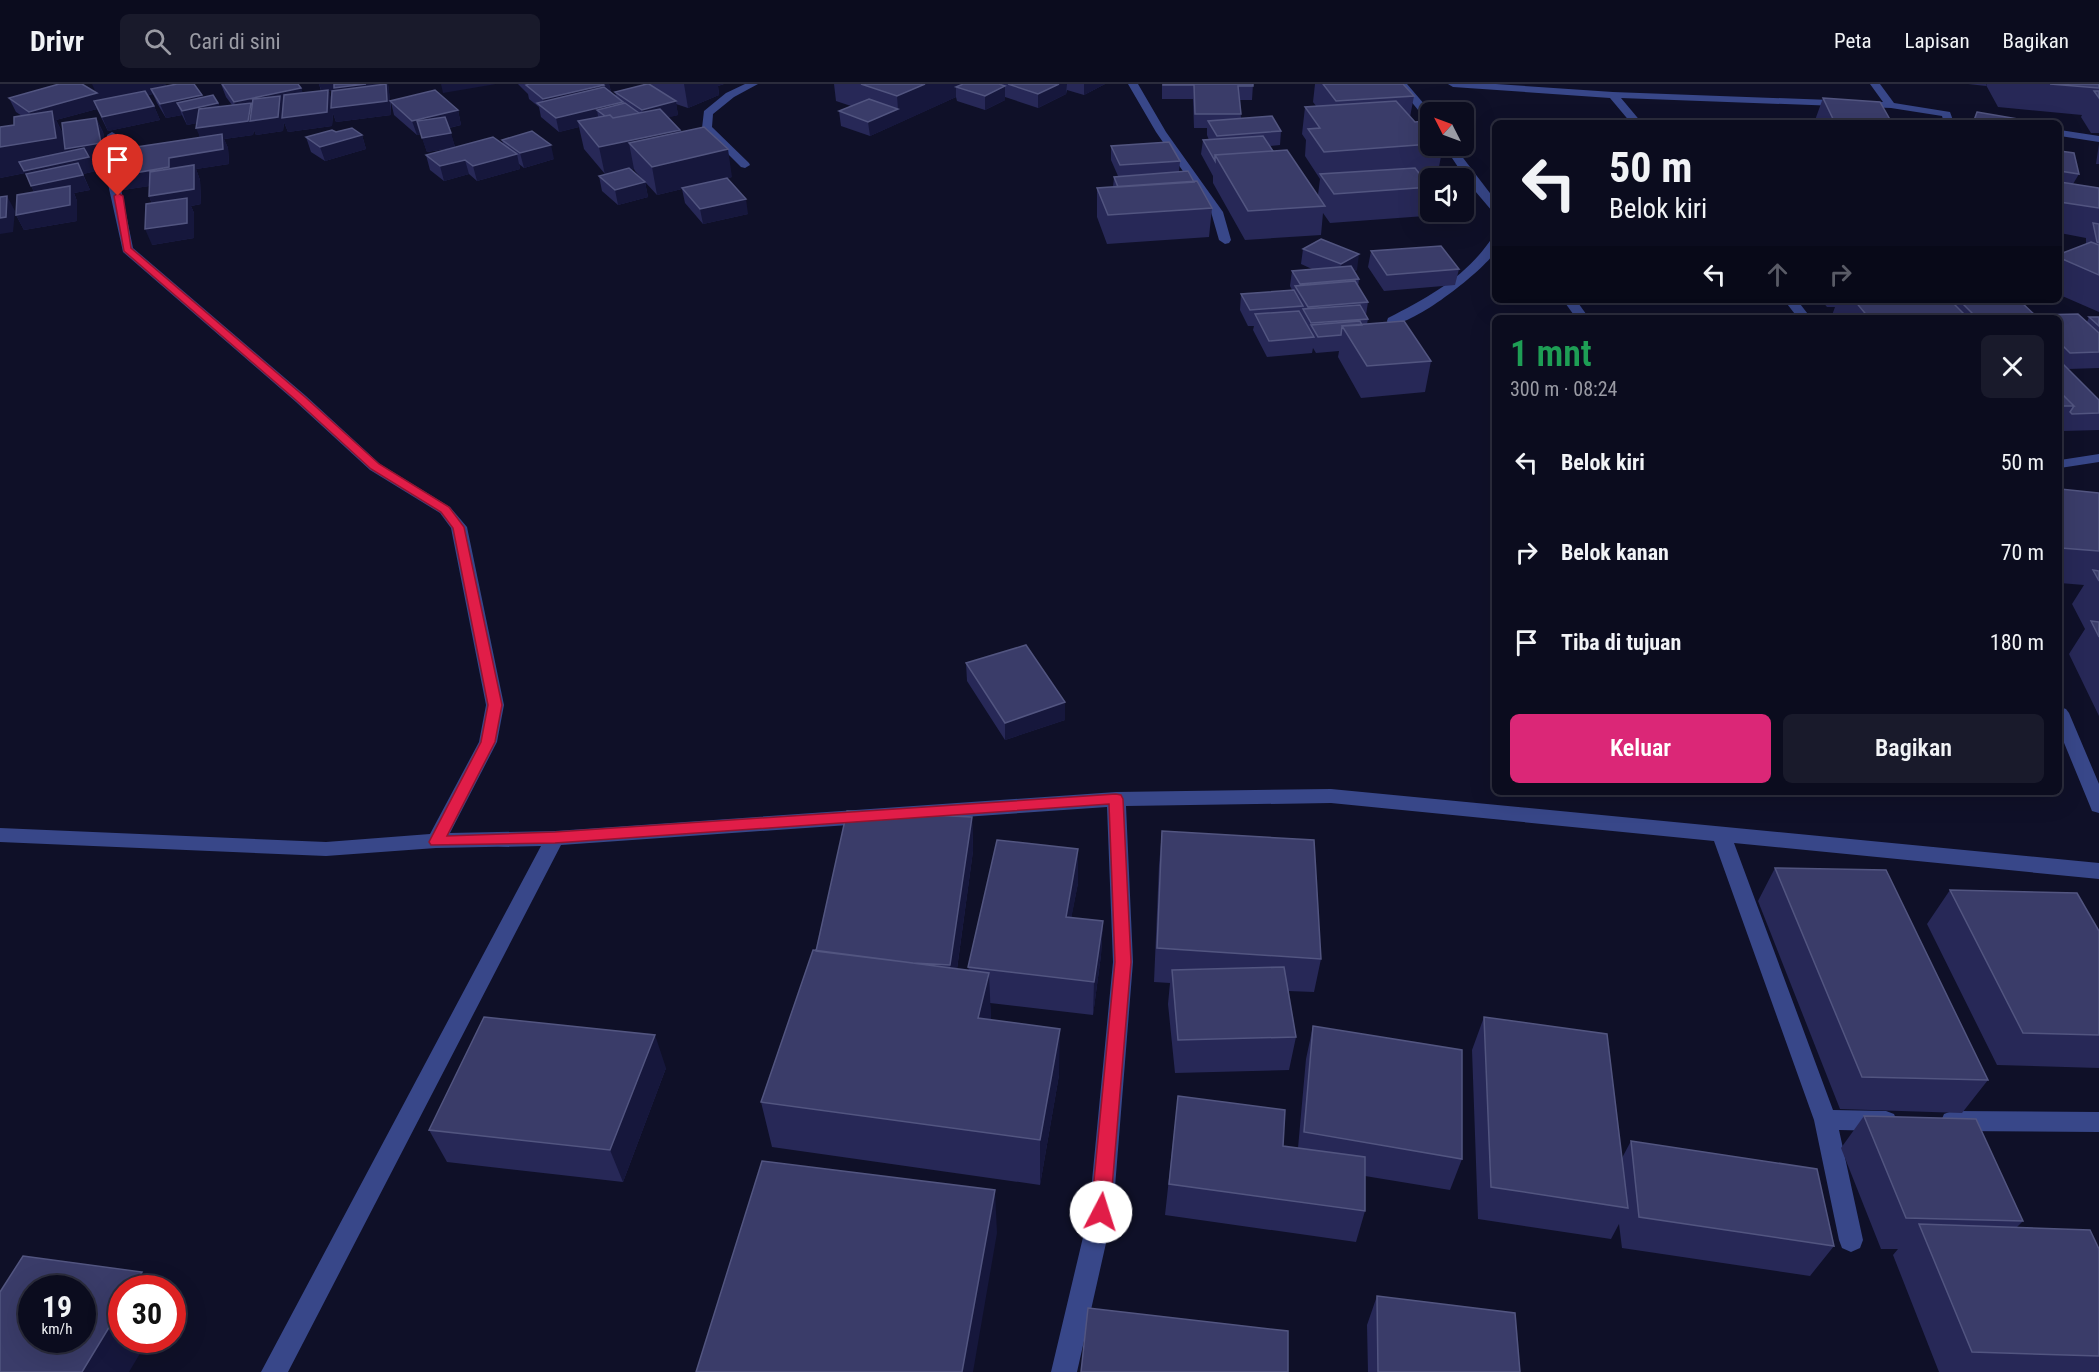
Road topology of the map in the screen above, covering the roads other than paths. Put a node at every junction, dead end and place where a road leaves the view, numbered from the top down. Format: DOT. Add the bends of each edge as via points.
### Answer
graph roads {
  1 [pos="753,84"];
  2 [pos="1133,84"];
  3 [pos="1402,84"];
  4 [pos="1453,84"];
  5 [pos="1875,84"];
  6 [pos="1613,95"];
  7 [pos="1891,105"];
  8 [pos="1420,106"];
  9 [pos="1634,120"];
  10 [pos="1948,120"];
  11 [pos="2062,133"];
  12 [pos="112,135"];
  13 [pos="2099,139"];
  14 [pos="1456,156"];
  15 [pos="745,165"];
  16 [pos="1492,204"];
  17 [pos="1225,240"];
  18 [pos="1492,249"];
  19 [pos="1571,303"];
  20 [pos="1792,303"];
  21 [pos="1581,315"];
  22 [pos="1802,315"];
  23 [pos="1393,321"];
  24 [pos="2099,458"];
  25 [pos="2062,464"];
  26 [pos="2062,718"];
  27 [pos="1116,799"];
  28 [pos="2099,806"];
  29 [pos="1721,834"];
  30 [pos="0,835"];
  31 [pos="555,838"];
  32 [pos="436,842"];
  33 [pos="2099,871"];
  34 [pos="1825,1120"];
  35 [pos="1908,1121"];
  36 [pos="1932,1121"];
  37 [pos="2099,1122"];
  38 [pos="1851,1240"];
  39 [pos="274,1372"];
  40 [pos="1064,1372"];
  1 -- 15 [label="street" via="730,95 708,113 707,128"];
  2 -- 17 [label="street" via="1217,212"];
  3 -- 8 [label="street"];
  4 -- 6 [label="street"];
  5 -- 7 [label="street"];
  6 -- 7 [label="street"];
  6 -- 9 [label="street"];
  7 -- 10 [label="street" via="1946,114"];
  11 -- 13 [label="street"];
  12 -- 32 [label="street" via="114,184 127,249 375,467 445,510 459,527 495,705 488,742"];
  14 -- 16 [label="street"];
  18 -- 23 [label="street" via="1454,288"];
  19 -- 21 [label="street"];
  20 -- 22 [label="street"];
  24 -- 25 [label="street"];
  26 -- 28 [label="street"];
  27 -- 29 [label="street" via="1331,796"];
  27 -- 31 [label="street"];
  27 -- 40 [label="street" via="1123,962 1101,1212"];
  29 -- 33 [label="street"];
  29 -- 34 [label="street"];
  30 -- 32 [label="street" via="326,849"];
  31 -- 32 [label="street"];
  31 -- 39 [label="street"];
  34 -- 35 [label="street"];
  34 -- 38 [label="street"];
  36 -- 37 [label="street"];
}
